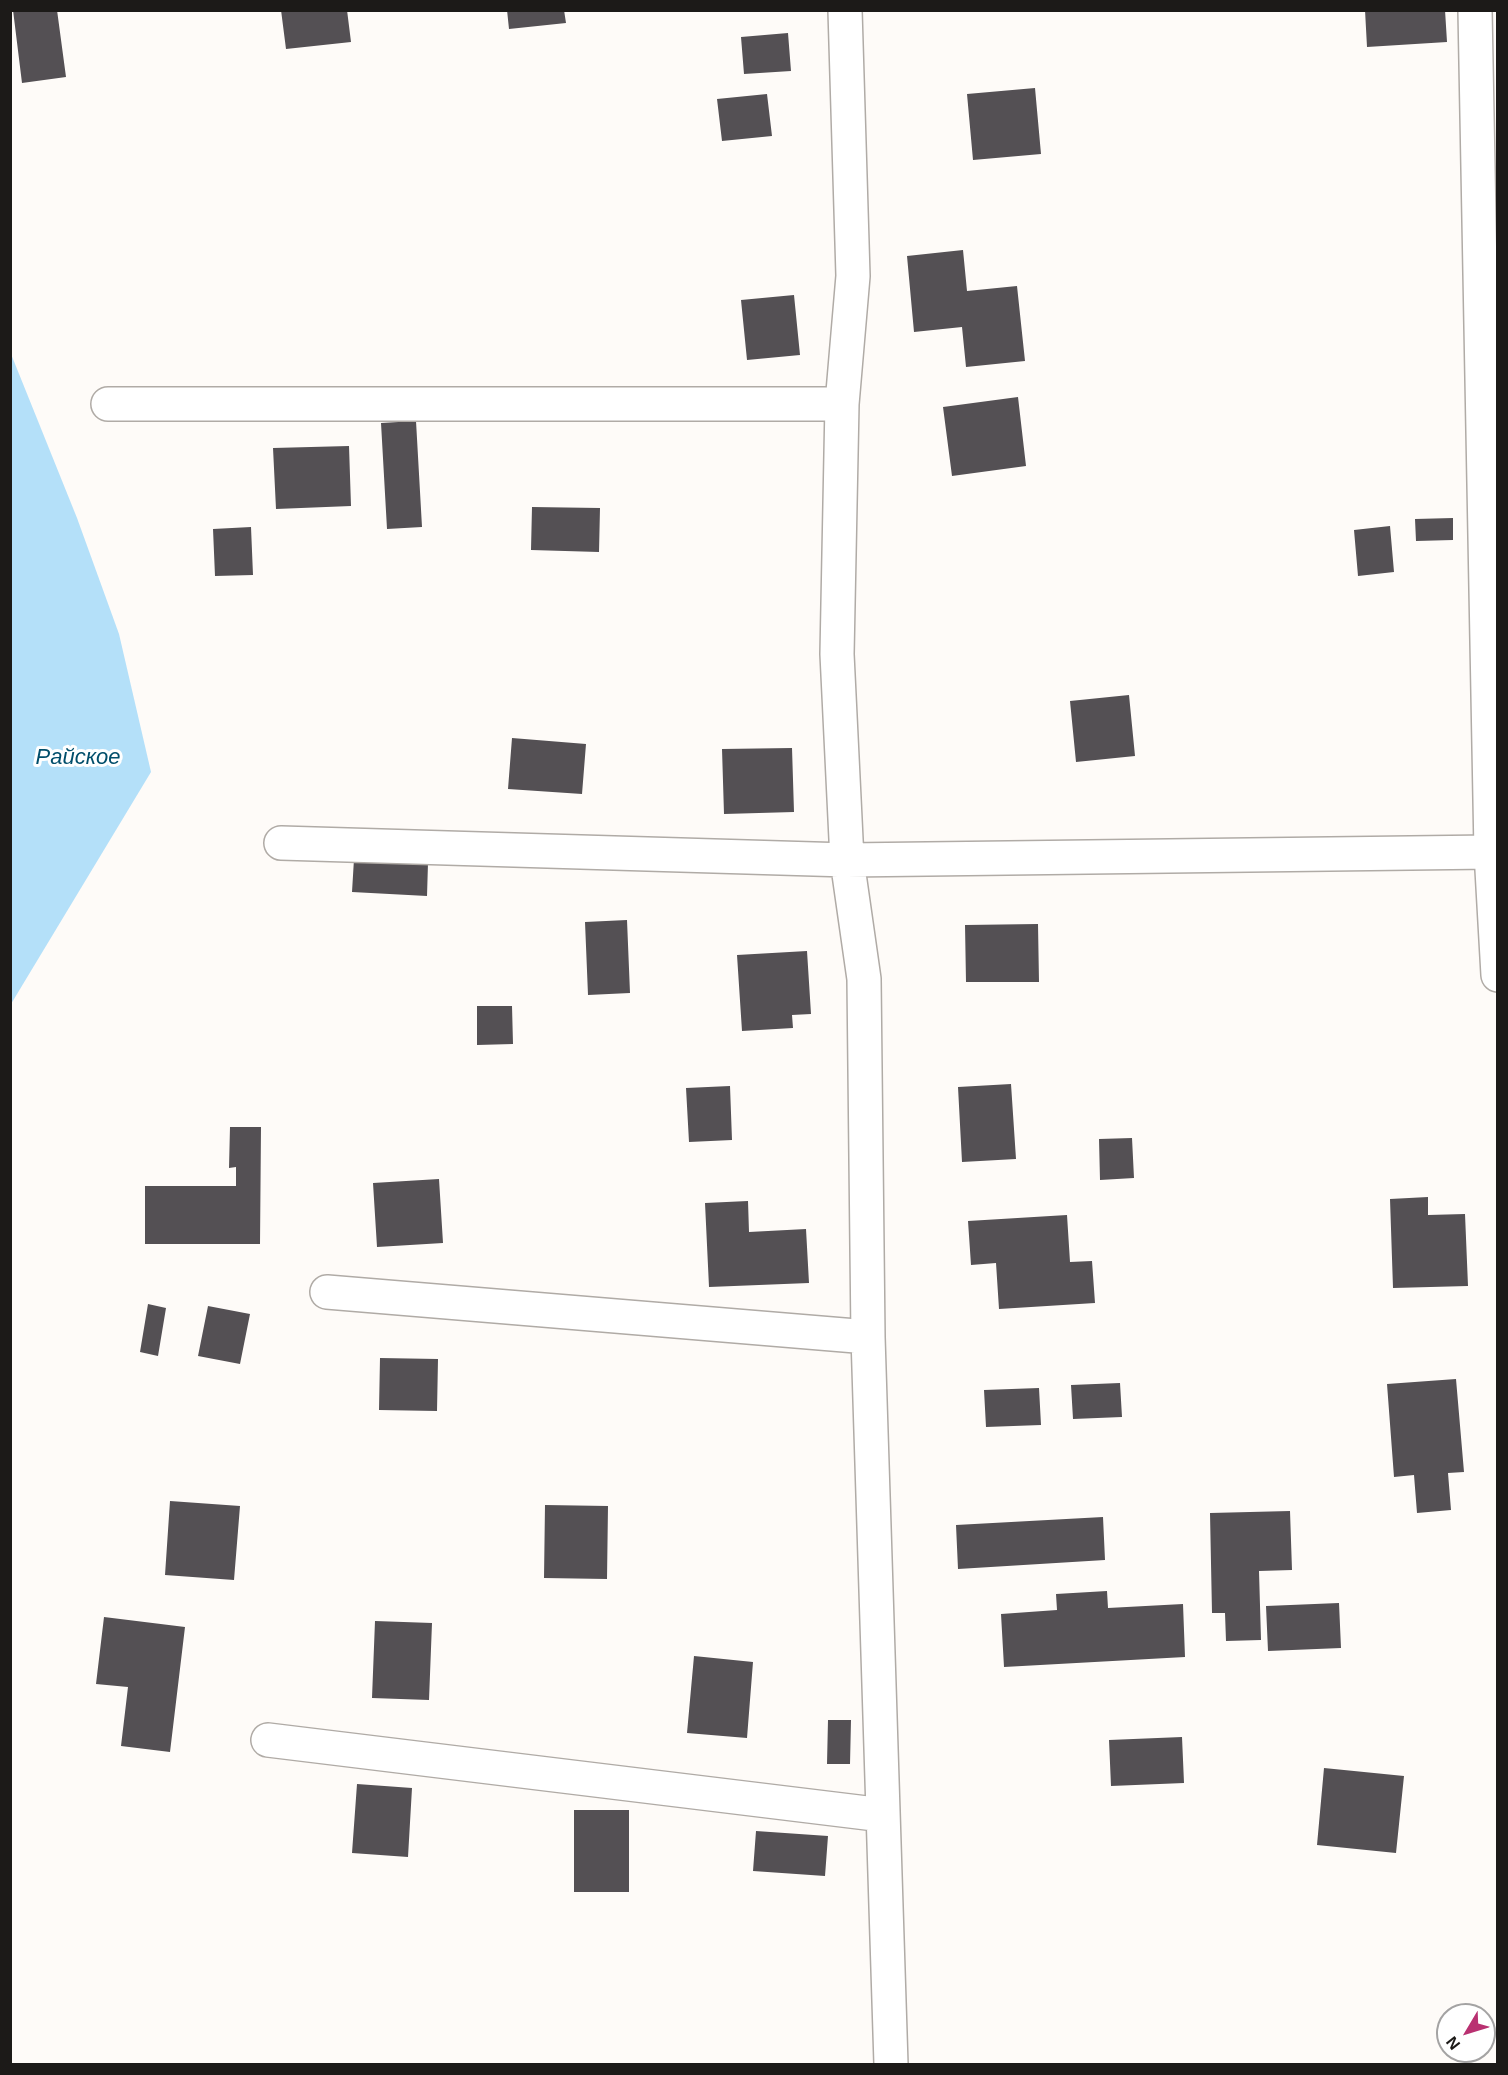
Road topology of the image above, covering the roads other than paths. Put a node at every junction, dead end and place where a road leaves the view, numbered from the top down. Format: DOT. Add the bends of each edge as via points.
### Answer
graph roads {
  1 [pos="845,10"];
  2 [pos="1475,10"];
  3 [pos="108,404"];
  4 [pos="842,404"];
  5 [pos="281,843"];
  6 [pos="1491,852"];
  7 [pos="848,860"];
  8 [pos="1497,975"];
  9 [pos="327,1292"];
  10 [pos="868,1337"];
  11 [pos="268,1740"];
  12 [pos="883,1815"];
  13 [pos="891,2064"];
  1 -- 4 [label="street" via="853,276"];
  2 -- 6 [label="street"];
  3 -- 4 [label="street"];
  4 -- 7 [label="street" via="837,654"];
  5 -- 7 [label="street"];
  6 -- 7 [label="street"];
  6 -- 8 [label="street"];
  7 -- 10 [label="street" via="864,979"];
  9 -- 10 [label="street"];
  10 -- 12 [label="street"];
  11 -- 12 [label="street"];
  12 -- 13 [label="street"];
}
